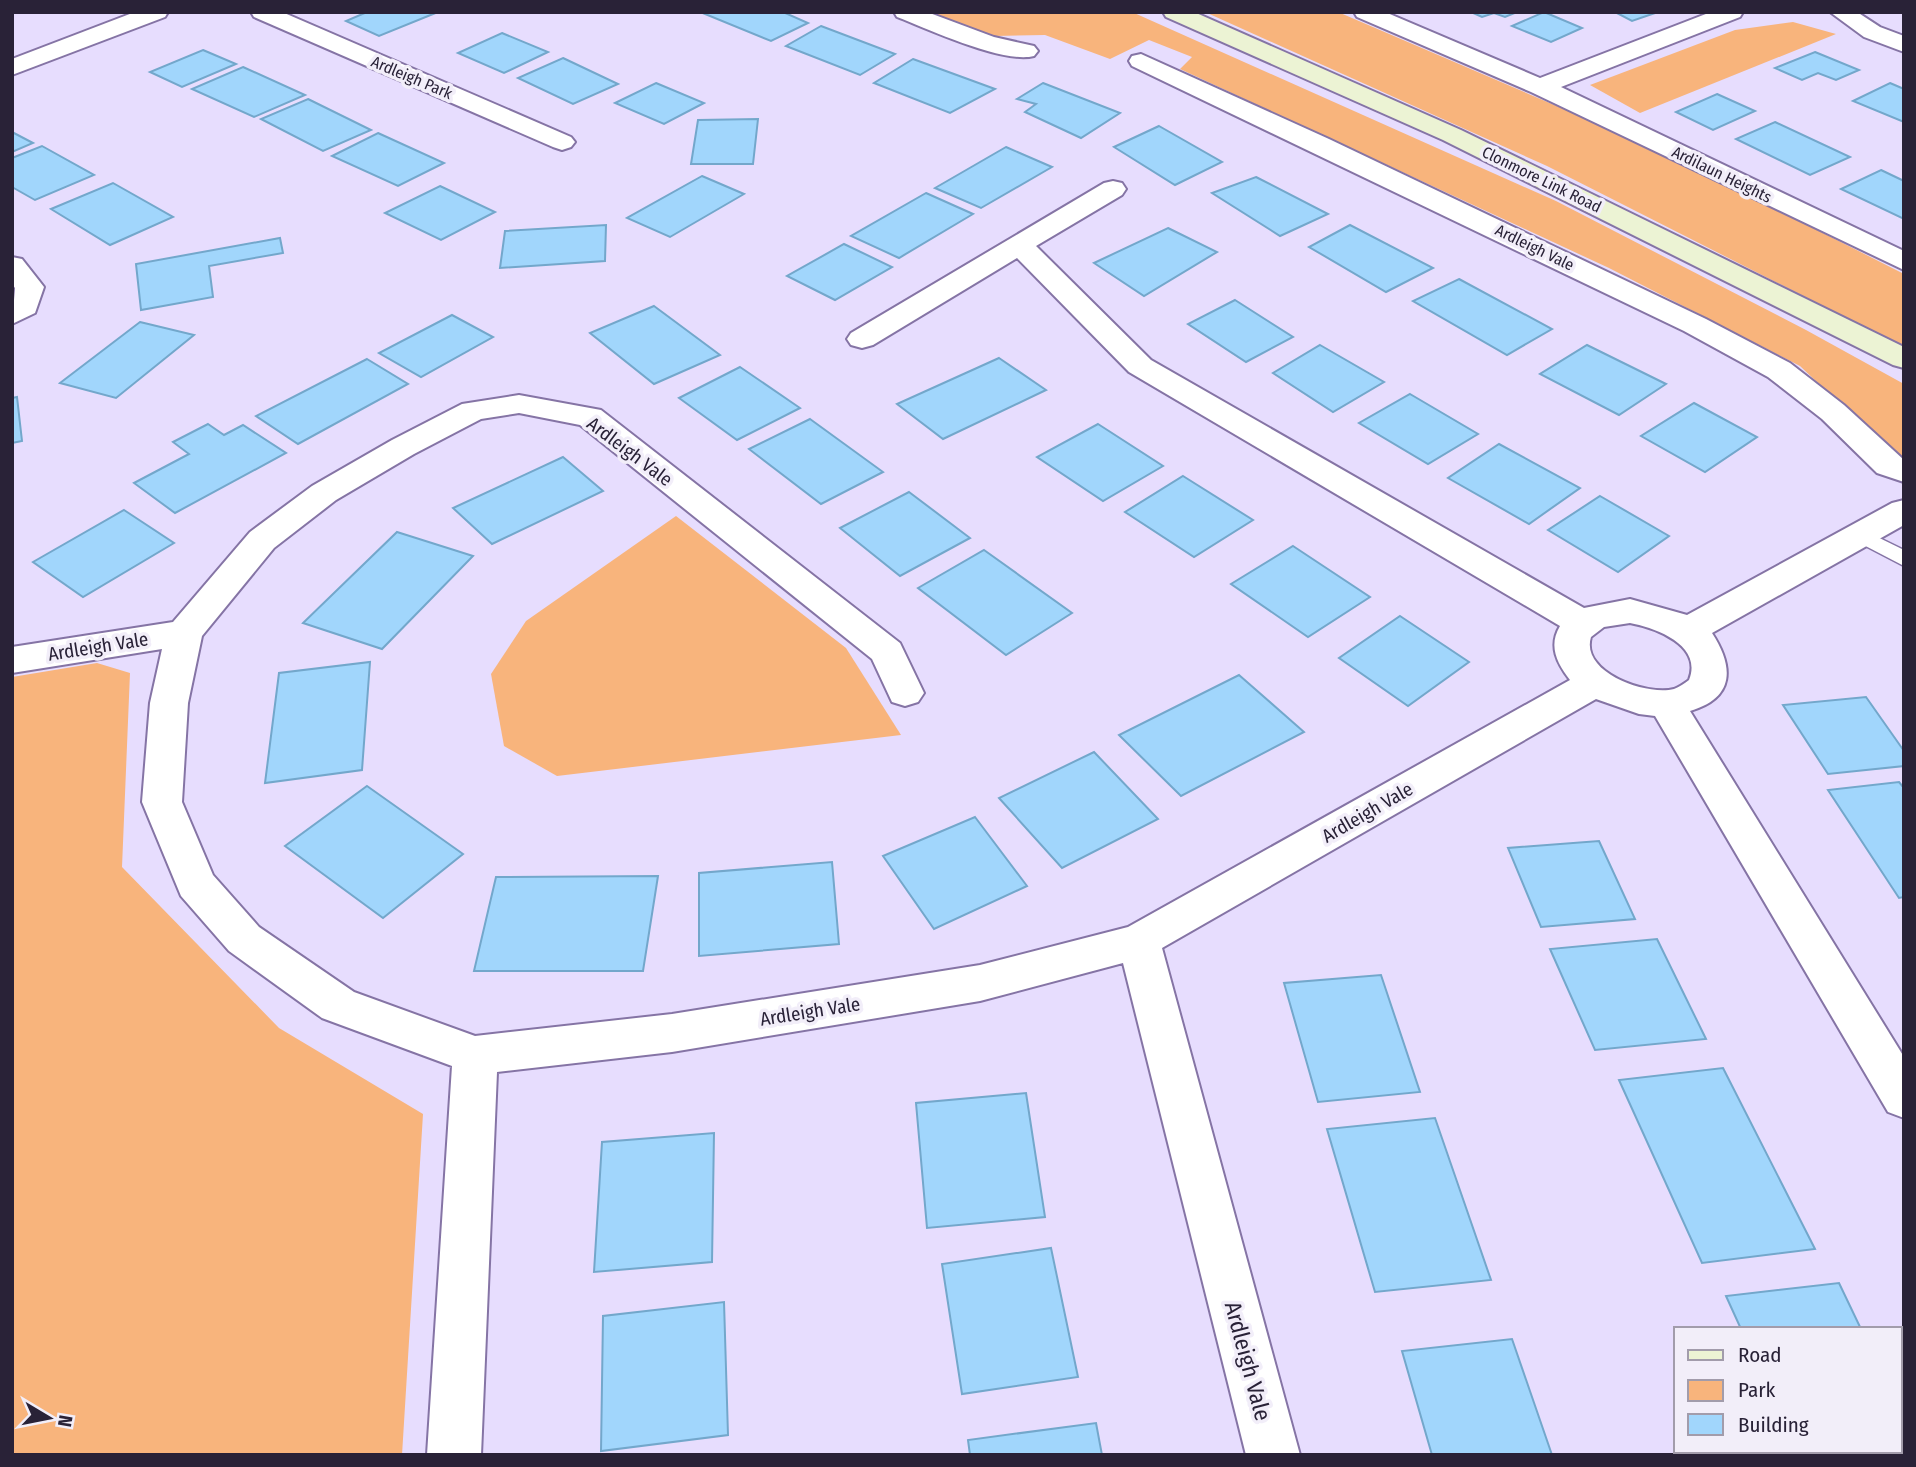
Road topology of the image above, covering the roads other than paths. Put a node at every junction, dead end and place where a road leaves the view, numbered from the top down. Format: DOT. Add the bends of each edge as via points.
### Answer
graph roads {
  1 [pos="157,12"];
  2 [pos="262,12"];
  3 [pos="905,12"];
  4 [pos="1174,12"];
  5 [pos="1365,12"];
  6 [pos="1732,12"];
  7 [pos="1841,12"];
  8 [pos="1904,45"];
  9 [pos="1026,51"];
  10 [pos="1141,61"];
  11 [pos="12,68"];
  12 [pos="1540,87"];
  13 [pos="562,142"];
  14 [pos="1113,189"];
  15 [pos="1019,244"];
  16 [pos="1904,262"];
  17 [pos="12,265"];
  18 [pos="12,315"];
  19 [pos="862,339"];
  20 [pos="1904,359"];
  21 [pos="1904,472"];
  22 [pos="1904,511"];
  23 [pos="1861,535"];
  24 [pos="1904,559"];
  25 [pos="1582,623"];
  26 [pos="1687,631"];
  27 [pos="184,632"];
  28 [pos="12,660"];
  29 [pos="1595,683"];
  30 [pos="905,693"];
  31 [pos="1666,703"];
  32 [pos="1139,941"];
  33 [pos="475,1055"];
  34 [pos="1904,1098"];
  35 [pos="454,1455"];
  36 [pos="1273,1455"];
  1 -- 11 [label="street"];
  2 -- 13 [label="street, Ardleigh Park"];
  3 -- 9 [label="street" via="988,43"];
  4 -- 20 [label="main road, Clonmore Link Road" via="1452,135"];
  5 -- 12 [label="street, Ardilaun Heights"];
  6 -- 12 [label="street"];
  7 -- 8 [label="street"];
  10 -- 21 [label="street, Ardleigh Vale" via="1695,325 1779,370 1833,412 1889,466"];
  12 -- 16 [label="street, Ardilaun Heights"];
  14 -- 15 [label="street"];
  15 -- 19 [label="street"];
  15 -- 25 [label="street" via="1140,366"];
  17 -- 18 [label="street" via="30,287 25,307"];
  22 -- 23 [label="street"];
  23 -- 24 [label="lane"];
  23 -- 26 [label="street"];
  25 -- 26 [label="street" via="1595,616 1630,611"];
  25 -- 29 [label="street" via="1571,645 1582,671"];
  26 -- 31 [label="street" via="1702,646 1710,676 1702,689 1687,699"];
  27 -- 28 [label="street, Ardleigh Vale"];
  27 -- 30 [label="street, Ardleigh Vale" via="262,540 324,493 473,411 519,404 590,417 887,652"];
  27 -- 33 [label="street, Ardleigh Vale" via="169,703 162,802 196,884 244,939 338,1005"];
  29 -- 31 [label="street" via="1629,699"];
  29 -- 32 [label="street, Ardleigh Vale"];
  31 -- 34 [label="street"];
  32 -- 33 [label="street, Ardleigh Vale" via="980,983 672,1033"];
  32 -- 36 [label="street, Ardleigh Vale"];
  33 -- 35 [label="street"];
}
